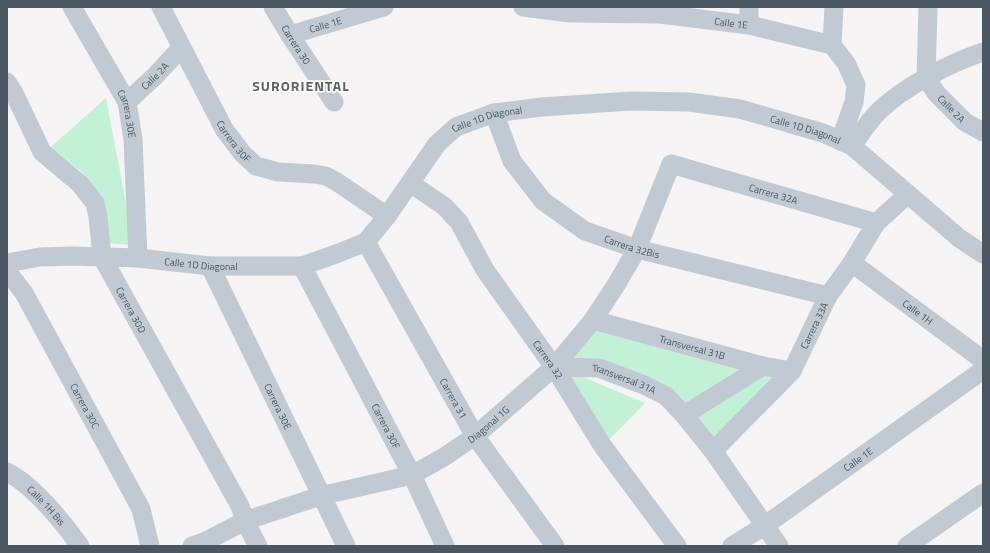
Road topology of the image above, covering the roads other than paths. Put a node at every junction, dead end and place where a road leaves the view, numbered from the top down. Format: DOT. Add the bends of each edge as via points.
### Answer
graph roads {
  1 [pos="72,7"];
  2 [pos="161,7"];
  3 [pos="273,7"];
  4 [pos="384,7"];
  5 [pos="523,7"];
  6 [pos="834,7"];
  7 [pos="928,7"];
  8 [pos="570,10"];
  9 [pos="660,11"];
  10 [pos="749,16"];
  11 [pos="290,35"];
  12 [pos="832,46"];
  13 [pos="181,48"];
  14 [pos="983,52"];
  15 [pos="926,78"];
  16 [pos="7,82"];
  17 [pos="127,102"];
  18 [pos="334,102"];
  19 [pos="494,113"];
  20 [pos="983,132"];
  21 [pos="846,144"];
  22 [pos="672,164"];
  23 [pos="410,183"];
  24 [pos="908,194"];
  25 [pos="387,216"];
  26 [pos="876,223"];
  27 [pos="366,242"];
  28 [pos="637,249"];
  29 [pos="983,254"];
  30 [pos="102,257"];
  31 [pos="138,258"];
  32 [pos="7,263"];
  33 [pos="852,263"];
  34 [pos="210,266"];
  35 [pos="302,266"];
  36 [pos="7,271"];
  37 [pos="828,296"];
  38 [pos="593,320"];
  39 [pos="983,360"];
  40 [pos="762,366"];
  41 [pos="554,367"];
  42 [pos="983,370"];
  43 [pos="792,371"];
  44 [pos="684,416"];
  45 [pos="475,436"];
  46 [pos="713,451"];
  47 [pos="7,472"];
  48 [pos="412,475"];
  49 [pos="983,493"];
  50 [pos="320,496"];
  51 [pos="245,521"];
  52 [pos="764,526"];
  53 [pos="80,546"];
  54 [pos="150,546"];
  55 [pos="192,546"];
  56 [pos="258,546"];
  57 [pos="346,546"];
  58 [pos="444,546"];
  59 [pos="555,546"];
  60 [pos="677,546"];
  61 [pos="732,546"];
  62 [pos="779,546"];
  63 [pos="907,546"];
  1 -- 17 [label="street, Carrera 30E"];
  2 -- 13 [label="street, Carrera 30F"];
  3 -- 11 [label="street, Carrera 30"];
  4 -- 11 [label="street, Calle 1E"];
  5 -- 8 [label="street, Calle 1E"];
  6 -- 12 [label="street"];
  7 -- 15 [label="street"];
  8 -- 9 [label="street, Calle 1E"];
  9 -- 10 [label="street, Calle 1E"];
  10 -- 12 [label="street, Calle 1E"];
  11 -- 18 [label="street, Carrera 30"];
  12 -- 21 [label="street" via="846,62 856,85"];
  13 -- 17 [label="street, Calle 2A"];
  13 -- 25 [label="street, Carrera 30F" via="224,129 242,153 256,166 278,172 326,176"];
  14 -- 15 [label="street"];
  15 -- 20 [label="street, Calle 2A" via="937,94 965,122"];
  15 -- 21 [label="street" via="878,112"];
  16 -- 30 [label="street, Carrera 30D" via="42,152 80,184 95,203"];
  17 -- 31 [label="street, Carrera 30E" via="133,139"];
  19 -- 21 [label="street, Calle 1D Diagonal" via="624,102 689,102 740,109 823,133"];
  19 -- 23 [label="street, Calle 1D Diagonal" via="456,126 437,144"];
  19 -- 28 [label="street, Carrera 32Bis" via="512,161 543,201 585,231"];
  21 -- 24 [label="street, Calle 1D Diagonal"];
  22 -- 26 [label="street, Carrera 32A"];
  22 -- 28 [label="street, Diagonal 1G"];
  23 -- 25 [label="street, Calle 1D Diagonal"];
  23 -- 41 [label="street, Carrera 32" via="444,206 458,222 485,270"];
  24 -- 26 [label="street, Carrera 33A"];
  24 -- 29 [label="street, Calle 1D Diagonal" via="959,238"];
  25 -- 27 [label="street, Calle 1D Diagonal"];
  26 -- 33 [label="street, Carrera 33A"];
  27 -- 35 [label="street, Calle 1D Diagonal"];
  27 -- 45 [label="street, Carrera 31"];
  28 -- 37 [label="street, Carrera 32Bis"];
  28 -- 38 [label="street, Diagonal 1G"];
  30 -- 31 [label="street, Calle 1D Diagonal"];
  30 -- 32 [label="street, Calle 1D Diagonal" via="40,257"];
  30 -- 51 [label="street, Carrera 30D" via="240,506"];
  31 -- 34 [label="street, Calle 1D Diagonal"];
  33 -- 37 [label="street, Carrera 33A"];
  33 -- 39 [label="street, Calle 1H"];
  34 -- 35 [label="street, Calle 1D Diagonal"];
  34 -- 50 [label="street, Carrera 30E"];
  35 -- 48 [label="street, Carrera 30F"];
  36 -- 54 [label="street, Carrera 30C" via="24,293 141,508"];
  37 -- 43 [label="street, Carrera 33A"];
  38 -- 40 [label="street, Transversal 31B"];
  38 -- 41 [label="street, Diagonal 1G"];
  40 -- 43 [label="street, Transversal 31B"];
  40 -- 44 [label="street"];
  41 -- 44 [label="street, Transversal 31A" via="599,368 666,396"];
  41 -- 45 [label="street, Diagonal 1G"];
  41 -- 60 [label="street, Carrera 32" via="602,445"];
  42 -- 52 [label="street, Calle 1E"];
  43 -- 46 [label="street, Carrera 33A"];
  44 -- 46 [label="street, Transversal 31A"];
  45 -- 48 [label="street, Diagonal 1G"];
  45 -- 59 [label="street, Carrera 31"];
  46 -- 52 [label="street"];
  47 -- 53 [label="street, Calle 1H Bis" via="20,478 64,524"];
  48 -- 50 [label="street, Diagonal 1G"];
  48 -- 58 [label="street, Carrera 30F"];
  49 -- 63 [label="street"];
  50 -- 51 [label="street, Diagonal 1G"];
  50 -- 57 [label="street, Carrera 30E"];
  51 -- 55 [label="street, Diagonal 1G"];
  51 -- 56 [label="street, Carrera 30D"];
  52 -- 61 [label="street, Calle 1E"];
  52 -- 62 [label="street"];
}
